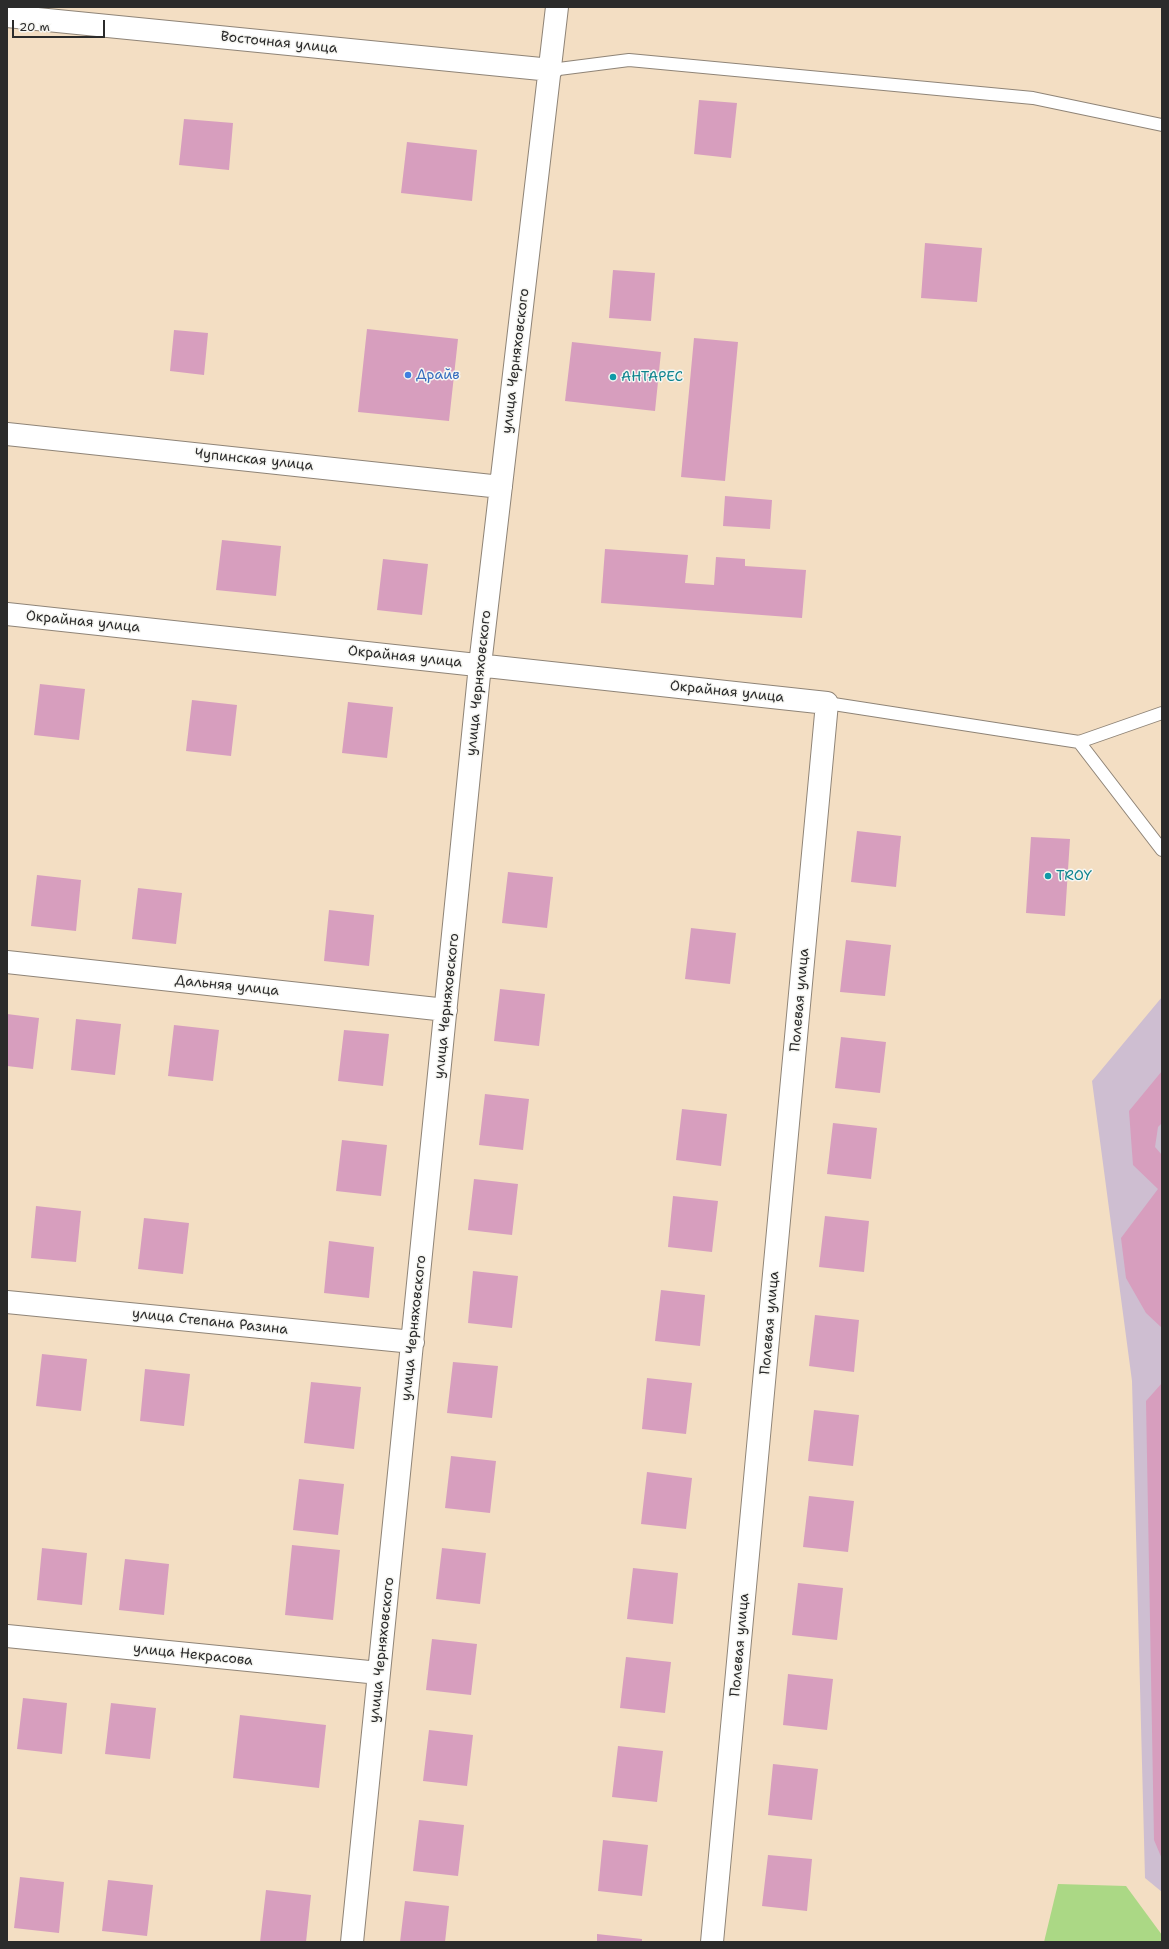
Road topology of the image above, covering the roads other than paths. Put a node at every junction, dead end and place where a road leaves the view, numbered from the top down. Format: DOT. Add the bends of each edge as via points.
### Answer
graph roads {
  1 [pos="557,7"];
  2 [pos="7,16"];
  3 [pos="551,70"];
  4 [pos="1162,125"];
  5 [pos="7,434"];
  6 [pos="502,487"];
  7 [pos="7,614"];
  8 [pos="480,665"];
  9 [pos="827,703"];
  10 [pos="1162,713"];
  11 [pos="1079,742"];
  12 [pos="1162,850"];
  13 [pos="7,962"];
  14 [pos="446,1010"];
  15 [pos="7,1302"];
  16 [pos="413,1342"];
  17 [pos="7,1636"];
  18 [pos="379,1674"];
  19 [pos="352,1942"];
  20 [pos="712,1942"];
  1 -- 3 [label="street, улица Черняховского"];
  2 -- 3 [label="street, Восточная улица"];
  3 -- 4 [label="lane" via="629,60 1033,98"];
  3 -- 6 [label="street, улица Черняховского"];
  5 -- 6 [label="street, Чупинская улица"];
  6 -- 8 [label="street, улица Черняховского"];
  7 -- 8 [label="street, Окрайная улица"];
  8 -- 9 [label="street, Окрайная улица"];
  8 -- 14 [label="street, улица Черняховского"];
  9 -- 11 [label="lane"];
  9 -- 20 [label="street, Полевая улица"];
  10 -- 11 [label="lane"];
  11 -- 12 [label="lane"];
  13 -- 14 [label="street, Дальняя улица"];
  14 -- 16 [label="street, улица Черняховского"];
  15 -- 16 [label="street, улица Степана Разина"];
  16 -- 18 [label="street, улица Черняховского"];
  17 -- 18 [label="street, улица Некрасова"];
  18 -- 19 [label="street, улица Черняховского"];
}
